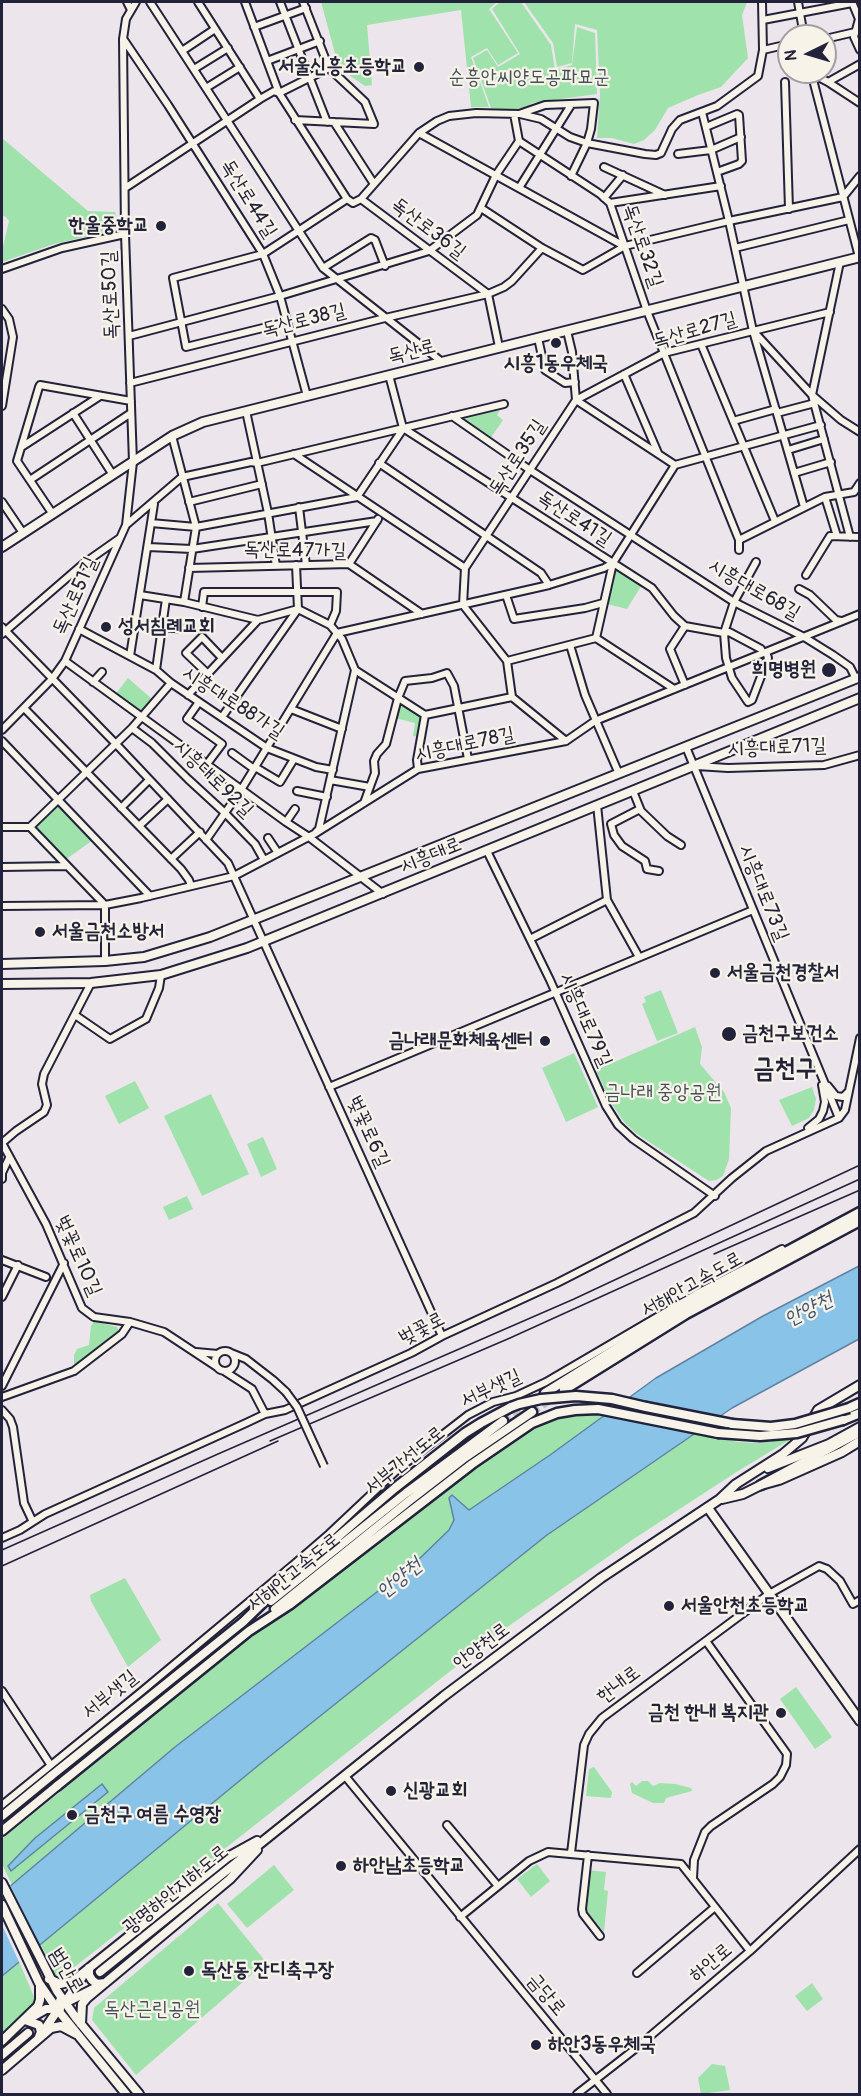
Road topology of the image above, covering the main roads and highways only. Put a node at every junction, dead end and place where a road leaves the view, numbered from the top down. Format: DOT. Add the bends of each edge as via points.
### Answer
graph roads {
  1 [pos="859,257"];
  2 [pos="2,548"];
  3 [pos="858,678"];
  4 [pos="859,701"];
  5 [pos="2,964"];
  6 [pos="2,984"];
  7 [pos="860,1212"];
  8 [pos="860,1221"];
  9 [pos="684,1311"];
  10 [pos="860,1386"];
  11 [pos="564,1389"];
  12 [pos="545,1393"];
  13 [pos="860,1403"];
  14 [pos="532,1412"];
  15 [pos="860,1413"];
  16 [pos="503,1421"];
  17 [pos="860,1427"];
  18 [pos="860,1432"];
  19 [pos="860,1442"];
  20 [pos="752,1474"];
  21 [pos="761,1485"];
  22 [pos="720,1499"];
  23 [pos="708,1508"];
  24 [pos="243,1622"];
  25 [pos="249,1631"];
  26 [pos="860,1721"];
  27 [pos="51,1776"];
  28 [pos="57,1786"];
  29 [pos="2,1816"];
  30 [pos="2,1831"];
  31 [pos="272,1834"];
  32 [pos="2,1883"];
  33 [pos="2,1905"];
  34 [pos="2,1916"];
  35 [pos="13,1928"];
  36 [pos="88,1969"];
  37 [pos="100,1972"];
  38 [pos="49,1978"];
  39 [pos="39,1983"];
  40 [pos="105,1983"];
  41 [pos="63,2008"];
  42 [pos="25,2020"];
  43 [pos="81,2024"];
  44 [pos="28,2033"];
  45 [pos="80,2037"];
  46 [pos="39,2038"];
  47 [pos="2,2041"];
  48 [pos="2,2055"];
  49 [pos="2,2070"];
  50 [pos="126,2094"];
  51 [pos="139,2094"];
  1 -- 2 [label="main road, 독산로" via="202,422 172,436"];
  3 -- 5 [label="main road, 시흥대로" via="254,921 160,953 105,961"];
  4 -- 6 [label="main road, 시흥대로" via="263,942 161,975 91,983"];
  7 -- 9 [label="highway, 서해안고속도로"];
  8 -- 9 [label="highway, 서해안고속도로"];
  9 -- 11 [label="highway, 서해안고속도로"];
  9 -- 12 [label="highway, 서해안고속도로"];
  10 -- 20 [label="main road, 안양천로" via="818,1410 798,1443"];
  13 -- 24 [label="highway, 서부간선도로, bridge" via="815,1420 771,1427 732,1424 595,1397 519,1404 465,1433 395,1488"];
  14 -- 25 [label="highway, 서해안고속도로" via="463,1459"];
  15 -- 25 [label="highway, bridge" via="797,1433 742,1436 609,1410 557,1413 532,1423 501,1444"];
  16 -- 24 [label="highway, 서해안고속도로"];
  17 -- 20 [label="main road" via="829,1444"];
  18 -- 21 [label="highway"];
  19 -- 21 [label="main road, 안양천로"];
  20 -- 22 [label="main road, 안양천로"];
  21 -- 22 [label="main road, 안양천로"];
  22 -- 23 [label="main road, 안양천로"];
  23 -- 26 [label="main road"];
  23 -- 31 [label="main road, 안양천로" via="534,1628"];
  24 -- 27 [label="highway, 서부간선도로"];
  25 -- 28 [label="highway"];
  27 -- 29 [label="main road"];
  28 -- 30 [label="main road"];
  31 -- 36 [label="main road" via="228,1857"];
  31 -- 37 [label="main road, 광명하안지하도로"];
  31 -- 40 [label="main road" via="230,1879"];
  32 -- 38 [label="main road, 범안로"];
  33 -- 35 [label="main road, 범안로"];
  34 -- 35 [label="main road"];
  35 -- 39 [label="main road, 범안로"];
  36 -- 38 [label="main road" via="69,1983 60,1984"];
  36 -- 40 [label="main road" via="95,1983"];
  36 -- 41 [label="main road"];
  38 -- 41 [label="main road, 범안로"];
  39 -- 41 [label="main road, 범안로"];
  39 -- 42 [label="main road" via="38,2006"];
  40 -- 41 [label="main road"];
  40 -- 43 [label="main road" via="82,2004"];
  41 -- 42 [label="main road" via="46,2009"];
  41 -- 43 [label="main road, 범안로"];
  41 -- 45 [label="main road, 범안로"];
  41 -- 46 [label="main road"];
  42 -- 46 [label="main road" via="39,2025"];
  42 -- 47 [label="main road"];
  43 -- 51 [label="main road, 범안로"];
  44 -- 48 [label="main road"];
  45 -- 46 [label="main road" via="61,2026 51,2028"];
  45 -- 50 [label="main road, 범안로"];
  46 -- 49 [label="main road"];
}
